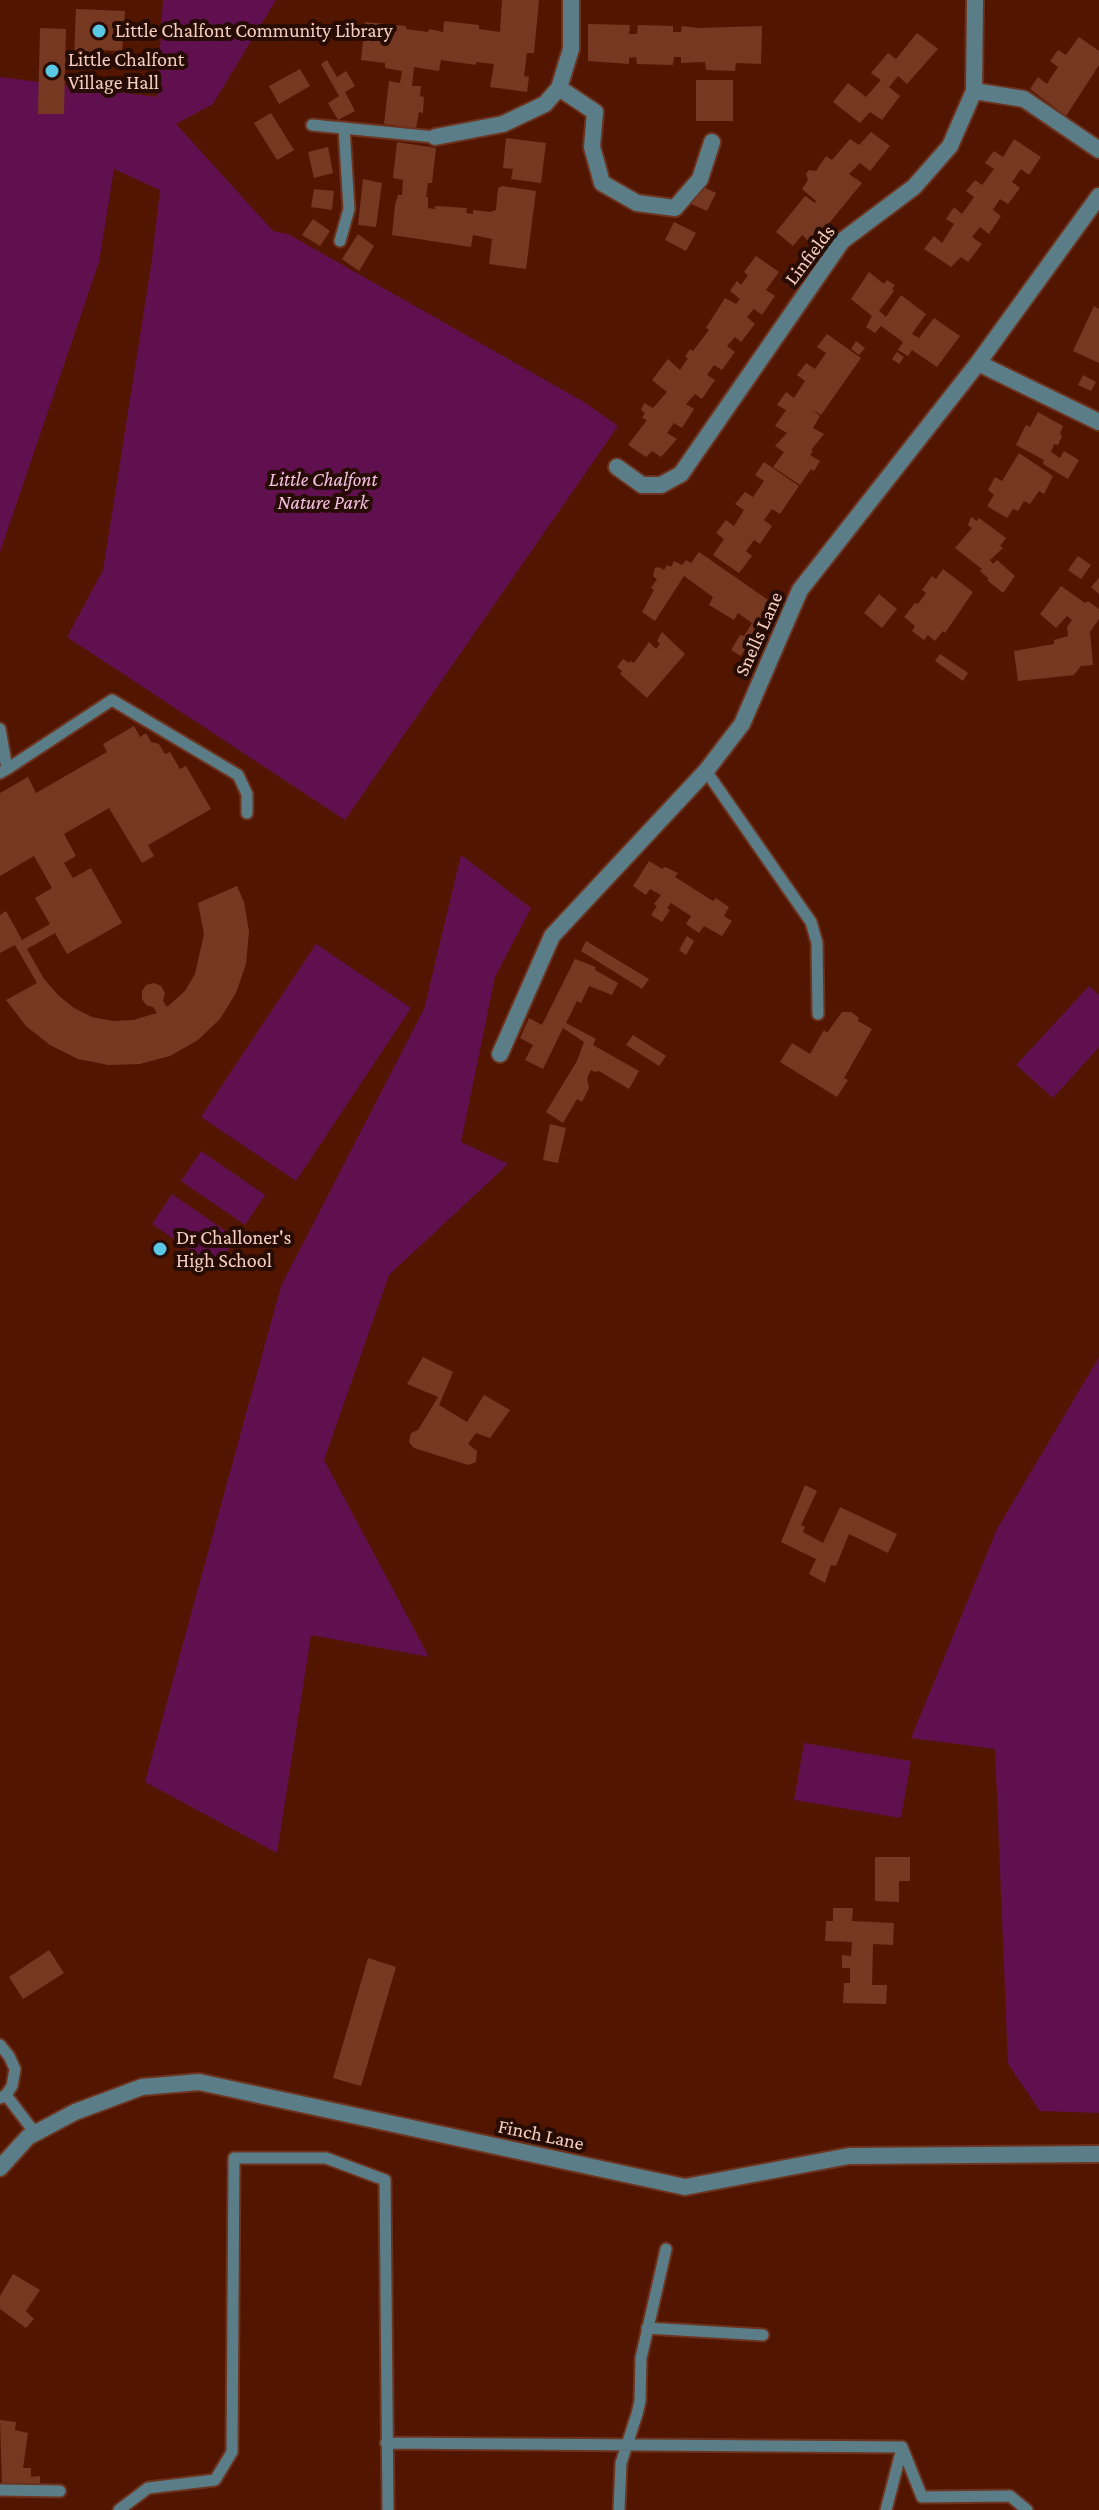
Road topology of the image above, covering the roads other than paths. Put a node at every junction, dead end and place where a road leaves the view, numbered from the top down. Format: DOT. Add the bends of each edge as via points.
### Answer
graph roads {
  1 [pos="571,0"];
  2 [pos="975,0"];
  3 [pos="559,88"];
  4 [pos="974,91"];
  5 [pos="312,125"];
  6 [pos="344,128"];
  7 [pos="435,137"];
  8 [pos="712,142"];
  9 [pos="1099,150"];
  10 [pos="1099,196"];
  11 [pos="340,241"];
  12 [pos="978,363"];
  13 [pos="1099,422"];
  14 [pos="617,467"];
  15 [pos="0,729"];
  16 [pos="4,771"];
  17 [pos="706,771"];
  18 [pos="247,813"];
  19 [pos="818,1014"];
  20 [pos="500,1054"];
  21 [pos="0,2045"];
  22 [pos="3,2097"];
  23 [pos="35,2133"];
  24 [pos="1099,2154"];
  25 [pos="0,2168"];
  26 [pos="666,2249"];
  27 [pos="647,2328"];
  28 [pos="763,2335"];
  29 [pos="386,2443"];
  30 [pos="627,2447"];
  31 [pos="902,2447"];
  32 [pos="0,2490"];
  33 [pos="60,2491"];
  34 [pos="119,2510"];
  35 [pos="388,2510"];
  36 [pos="619,2510"];
  37 [pos="886,2510"];
  38 [pos="1027,2510"];
  1 -- 3 [label="street" via="571,49"];
  2 -- 4 [label="street, Linfields"];
  3 -- 7 [label="street" via="545,104 503,124"];
  3 -- 8 [label="street" via="595,112 592,147 602,183 637,203 675,208 700,179"];
  4 -- 9 [label="street" via="1024,99"];
  4 -- 14 [label="street, Linfields" via="950,146 914,187 842,241 681,474 661,485 642,485"];
  5 -- 6 [label="lane"];
  6 -- 7 [label="lane"];
  6 -- 11 [label="lane" via="349,209"];
  10 -- 12 [label="street, Snells Lane"];
  12 -- 13 [label="street"];
  12 -- 17 [label="street, Snells Lane" via="800,590 742,724"];
  15 -- 16 [label="lane"];
  16 -- 18 [label="lane" via="112,700 238,775 247,794"];
  17 -- 19 [label="lane" via="811,922 817,943"];
  17 -- 20 [label="street, Snells Lane" via="552,936"];
  21 -- 22 [label="lane" via="15,2069"];
  22 -- 23 [label="lane"];
  23 -- 24 [label="street, Finch Lane" via="142,2087 199,2082 685,2187 849,2156"];
  23 -- 25 [label="street, Finch Lane"];
  26 -- 27 [label="lane"];
  27 -- 28 [label="lane"];
  27 -- 30 [label="lane" via="640,2401"];
  29 -- 30 [label="lane"];
  29 -- 34 [label="lane" via="385,2180 326,2158 234,2158 232,2452 215,2480 148,2488"];
  29 -- 35 [label="lane"];
  30 -- 31 [label="lane"];
  30 -- 36 [label="lane"];
  31 -- 37 [label="lane"];
  31 -- 38 [label="lane" via="922,2497 1010,2496"];
  32 -- 33 [label="lane"];
}
